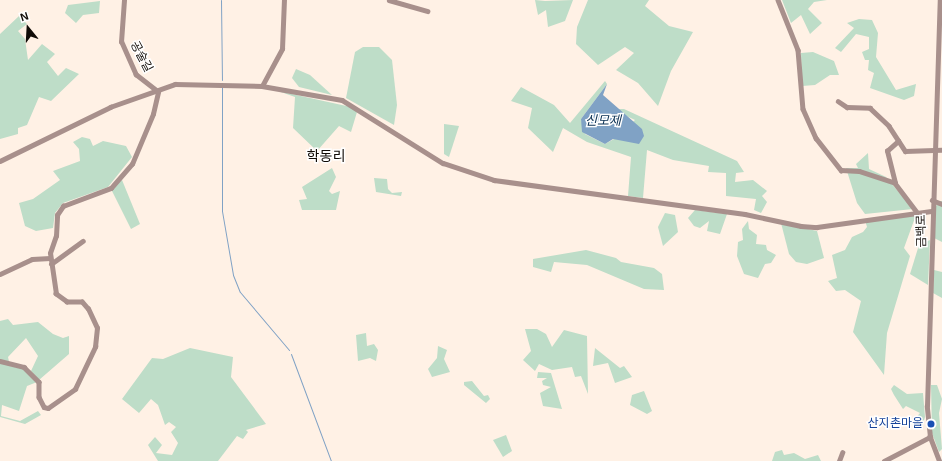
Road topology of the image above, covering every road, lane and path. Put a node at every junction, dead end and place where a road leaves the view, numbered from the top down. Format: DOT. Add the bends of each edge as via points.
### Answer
graph roads {
  1 [pos="124,0"];
  2 [pos="284,0"];
  3 [pos="389,0"];
  4 [pos="778,0"];
  5 [pos="940,0"];
  6 [pos="427,10"];
  7 [pos="262,86"];
  8 [pos="158,92"];
  9 [pos="838,101"];
  10 [pos="898,141"];
  11 [pos="942,150"];
  12 [pos="935,152"];
  13 [pos="0,161"];
  14 [pos="895,183"];
  15 [pos="932,200"];
  16 [pos="942,204"];
  17 [pos="931,211"];
  18 [pos="917,212"];
  19 [pos="83,241"];
  20 [pos="50,258"];
  21 [pos="51,264"];
  22 [pos="0,274"];
  23 [pos="0,361"];
  24 [pos="930,437"];
  25 [pos="842,453"];
  26 [pos="840,461"];
  27 [pos="884,461"];
  28 [pos="939,461"];
  1 -- 8 [label="street, 공술길" via="121,42 136,75"];
  2 -- 7 [label="street" via="282,49"];
  3 -- 6 [label="street"];
  4 -- 14 [label="street" via="798,50 802,109 816,138 840,170 859,171"];
  5 -- 12 [label="street, 금백로"];
  7 -- 8 [label="street" via="186,82"];
  7 -- 18 [label="street" via="342,100 443,163 494,180 745,214 801,226 817,227"];
  8 -- 13 [label="street" via="110,107"];
  8 -- 20 [label="street" via="153,114 132,164 111,188 63,206 57,215"];
  9 -- 10 [label="street" via="847,107 870,108"];
  10 -- 12 [label="street" via="905,151"];
  10 -- 14 [label="street" via="886,151"];
  11 -- 12 [label="street"];
  12 -- 15 [label="street, 금백로"];
  14 -- 18 [label="street"];
  15 -- 16 [label="street"];
  15 -- 17 [label="street, 금백로"];
  17 -- 18 [label="street"];
  17 -- 24 [label="street, 금백로"];
  19 -- 21 [label="street"];
  20 -- 21 [label="street"];
  20 -- 22 [label="street" via="32,259"];
  21 -- 23 [label="street" via="56,294 67,302 82,302 97,328 95,347 75,389 53,407 44,407 39,382 24,367"];
  24 -- 27 [label="street"];
  24 -- 28 [label="street, 금백로"];
  25 -- 26 [label="street"];
}
